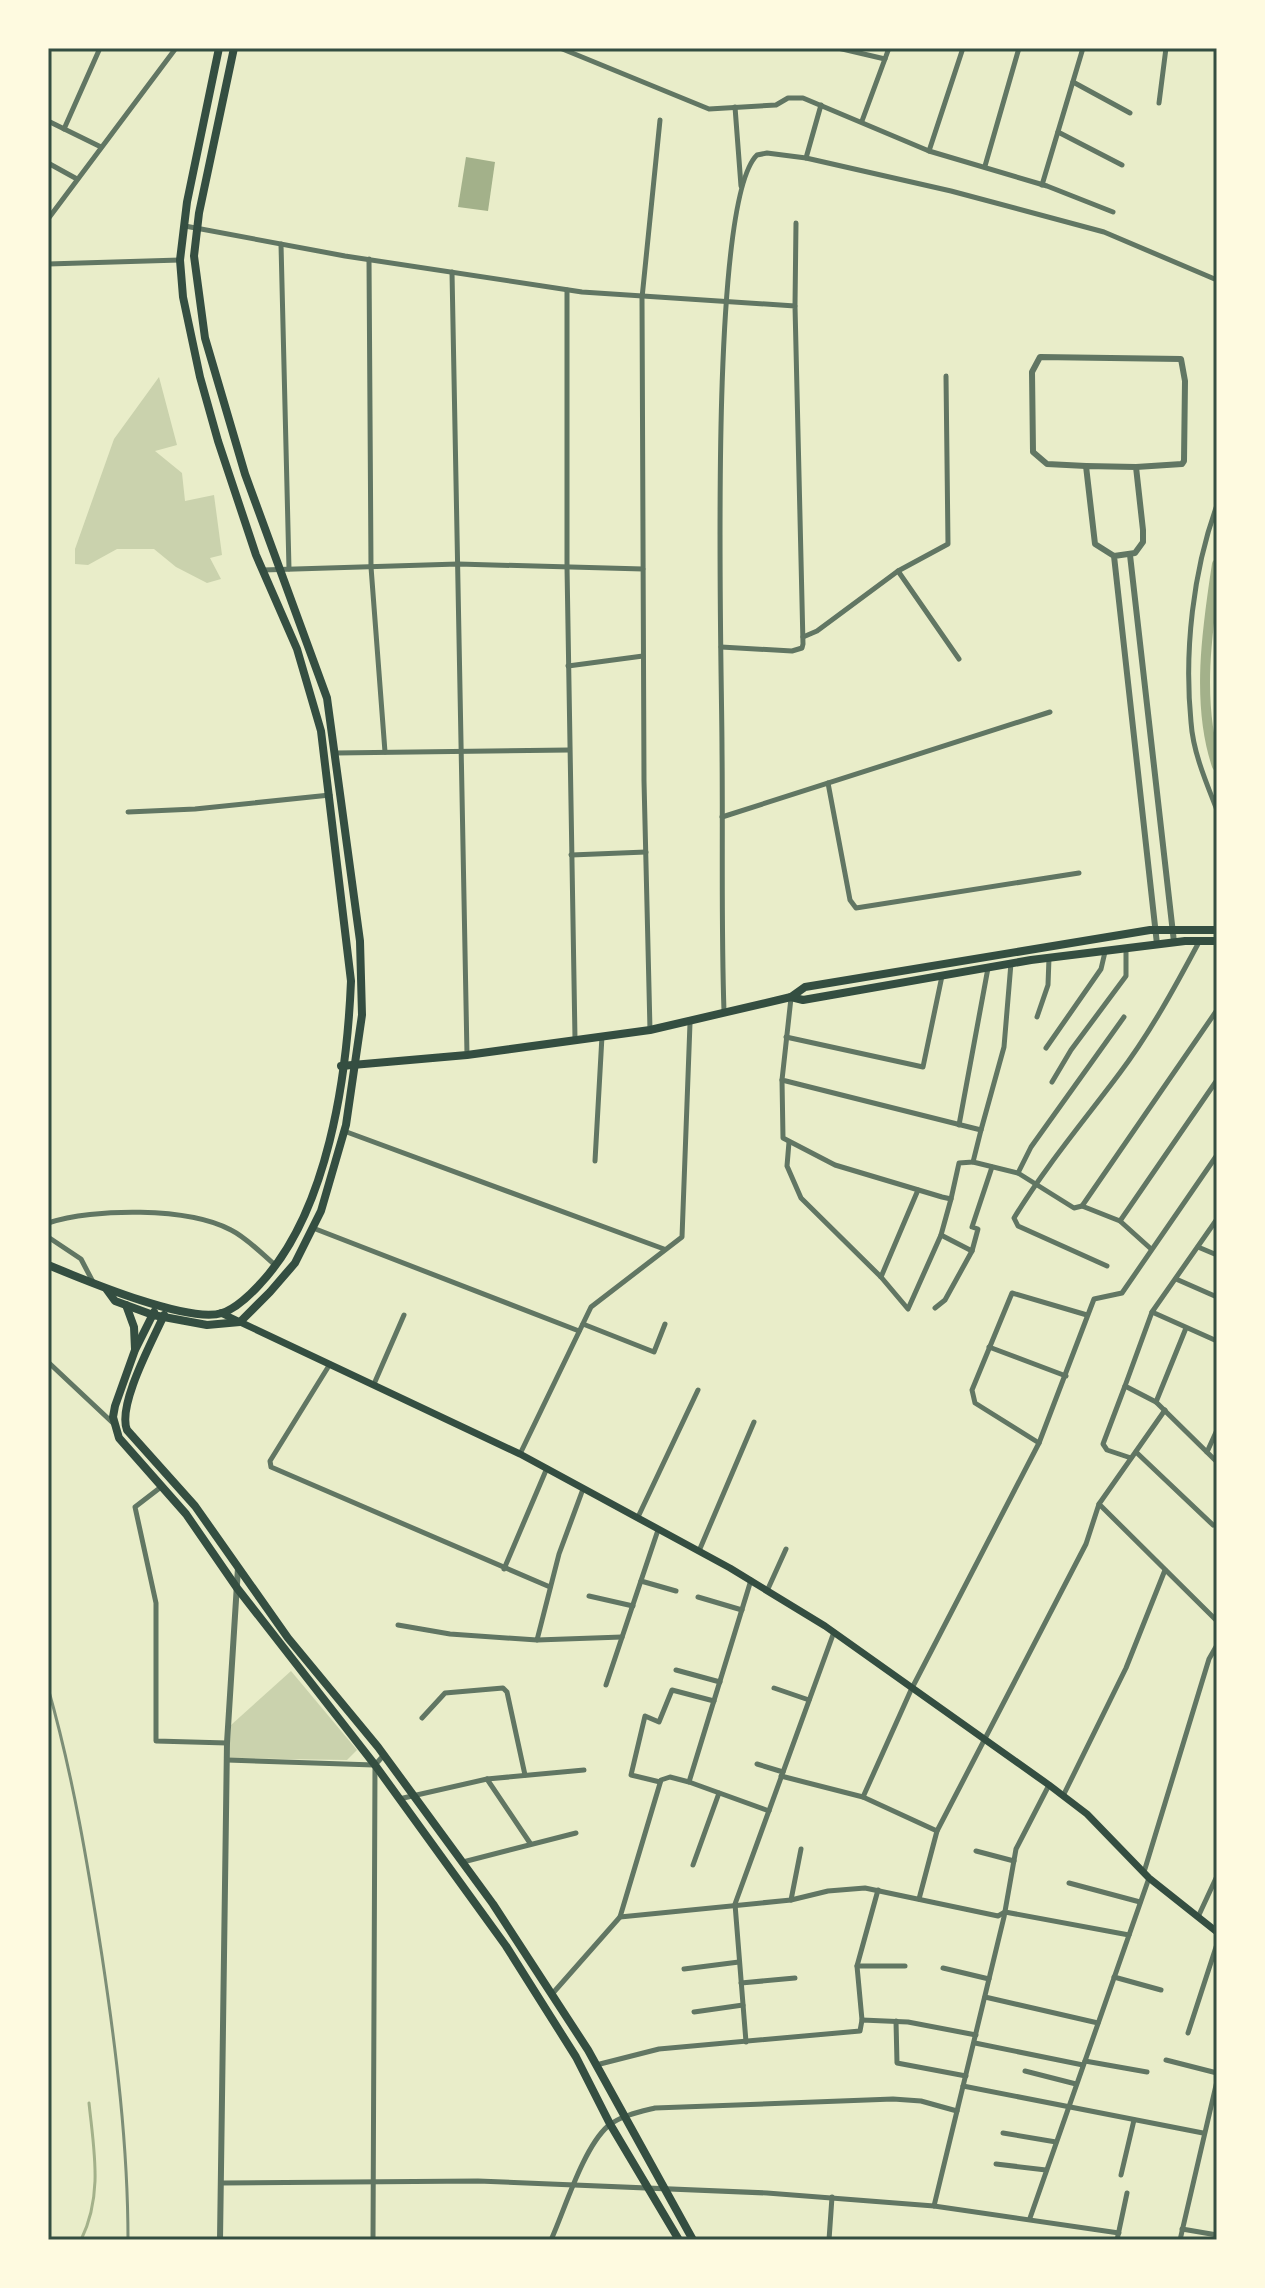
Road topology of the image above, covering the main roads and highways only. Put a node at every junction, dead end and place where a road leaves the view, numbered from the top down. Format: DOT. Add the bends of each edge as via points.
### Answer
graph roads {
  1 [pos="219,48"];
  2 [pos="234,48"];
  3 [pos="1217,930"];
  4 [pos="1217,941"];
  5 [pos="791,997"];
  6 [pos="341,1066"];
  7 [pos="355,1066"];
  8 [pos="48,1265"];
  9 [pos="107,1290"];
  10 [pos="126,1305"];
  11 [pos="163,1306"];
  12 [pos="221,1313"];
  13 [pos="153,1315"];
  14 [pos="163,1318"];
  15 [pos="240,1322"];
  16 [pos="135,1350"];
  17 [pos="1217,1932"];
  18 [pos="679,2240"];
  19 [pos="693,2240"];
  1 -- 6 [label="main road" via="180,260 200,377 263,570 313,699 331,795 351,981"];
  2 -- 7 [label="main road" via="194,256 205,338 278,572 318,669 336,753 363,987"];
  3 -- 5 [label="main road" via="1155,929 1002,952 805,987"];
  4 -- 5 [label="main road" via="1049,958 803,1000"];
  5 -- 7 [label="main road" via="650,1030"];
  6 -- 7 [label="main road"];
  6 -- 12 [label="main road" via="314,1197 292,1244 250,1295"];
  7 -- 15 [label="main road" via="344,1131 313,1228 295,1263"];
  8 -- 9 [label="main road"];
  9 -- 10 [label="main road"];
  9 -- 11 [label="main road"];
  10 -- 13 [label="main road"];
  10 -- 16 [label="main road"];
  11 -- 12 [label="main road"];
  11 -- 13 [label="main road"];
  11 -- 14 [label="main road"];
  12 -- 15 [label="main road"];
  13 -- 14 [label="main road"];
  13 -- 16 [label="main road"];
  14 -- 15 [label="main road" via="207,1325"];
  14 -- 19 [label="main road" via="133,1388 125,1426 186,1494 288,1638 463,1862 553,1993"];
  15 -- 17 [label="main road" via="520,1454 751,1580 834,1632 1049,1785"];
  16 -- 18 [label="main road" via="115,1406 119,1438 186,1514 506,1946 576,2057"];
}
